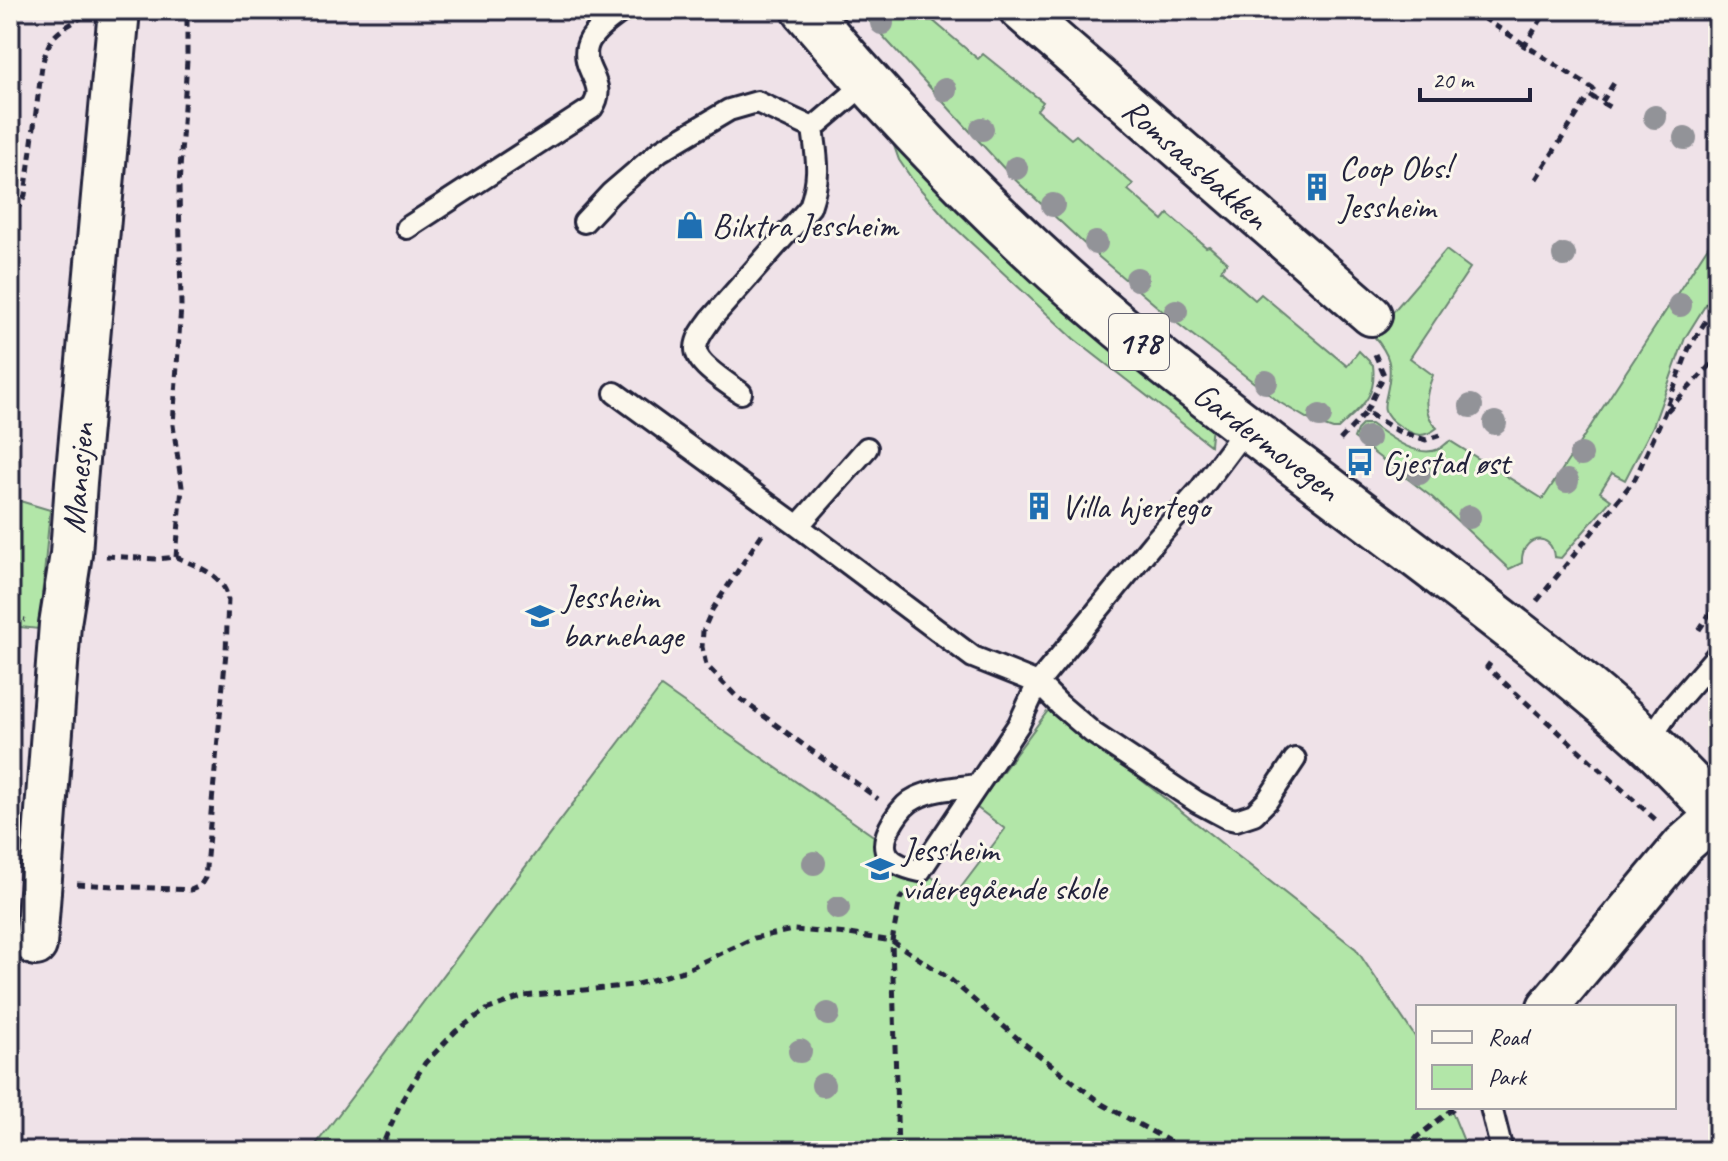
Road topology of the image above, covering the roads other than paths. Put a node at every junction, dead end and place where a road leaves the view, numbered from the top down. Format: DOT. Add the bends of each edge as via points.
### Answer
graph roads {
  1 [pos="119,10"];
  2 [pos="623,10"];
  3 [pos="805,10"];
  4 [pos="1020,10"];
  5 [pos="867,82"];
  6 [pos="813,128"];
  7 [pos="584,222"];
  8 [pos="407,228"];
  9 [pos="1373,335"];
  10 [pos="615,393"];
  11 [pos="741,393"];
  12 [pos="1247,427"];
  13 [pos="867,448"];
  14 [pos="798,526"];
  15 [pos="1718,654"];
  16 [pos="1038,683"];
  17 [pos="1648,742"];
  18 [pos="1295,759"];
  19 [pos="977,785"];
  20 [pos="1718,814"];
  21 [pos="36,945"];
  22 [pos="1550,1005"];
  23 [pos="1492,1109"];
  24 [pos="1502,1151"];
  1 -- 21 [label="street, Manesjen" via="71,554 60,624"];
  2 -- 8 [label="lane" via="587,46 588,68 598,86 592,108"];
  3 -- 5 [label="main road, Gardermovegen / 178"];
  4 -- 9 [label="street, Romsaasbakken"];
  5 -- 6 [label="lane"];
  5 -- 12 [label="main road, Gardermovegen / 178" via="1078,292"];
  6 -- 7 [label="lane" via="757,102 729,110 660,151"];
  6 -- 11 [label="lane" via="819,172 810,207 711,319 696,346 697,356"];
  10 -- 14 [label="lane"];
  12 -- 16 [label="lane"];
  12 -- 17 [label="main road, Gardermovegen / 178" via="1514,630"];
  13 -- 14 [label="lane"];
  14 -- 16 [label="lane" via="973,657"];
  15 -- 17 [label="lane"];
  16 -- 18 [label="lane" via="1093,733 1227,818 1254,814"];
  16 -- 19 [label="lane" via="1019,724"];
  17 -- 20 [label="main road, Gardermovegen / 178"];
  19 -- 19 [label="lane" via="920,871 888,857 885,835 912,799"];
  20 -- 22 [label="street" via="1683,845"];
  23 -- 24 [label="lane"];
}
